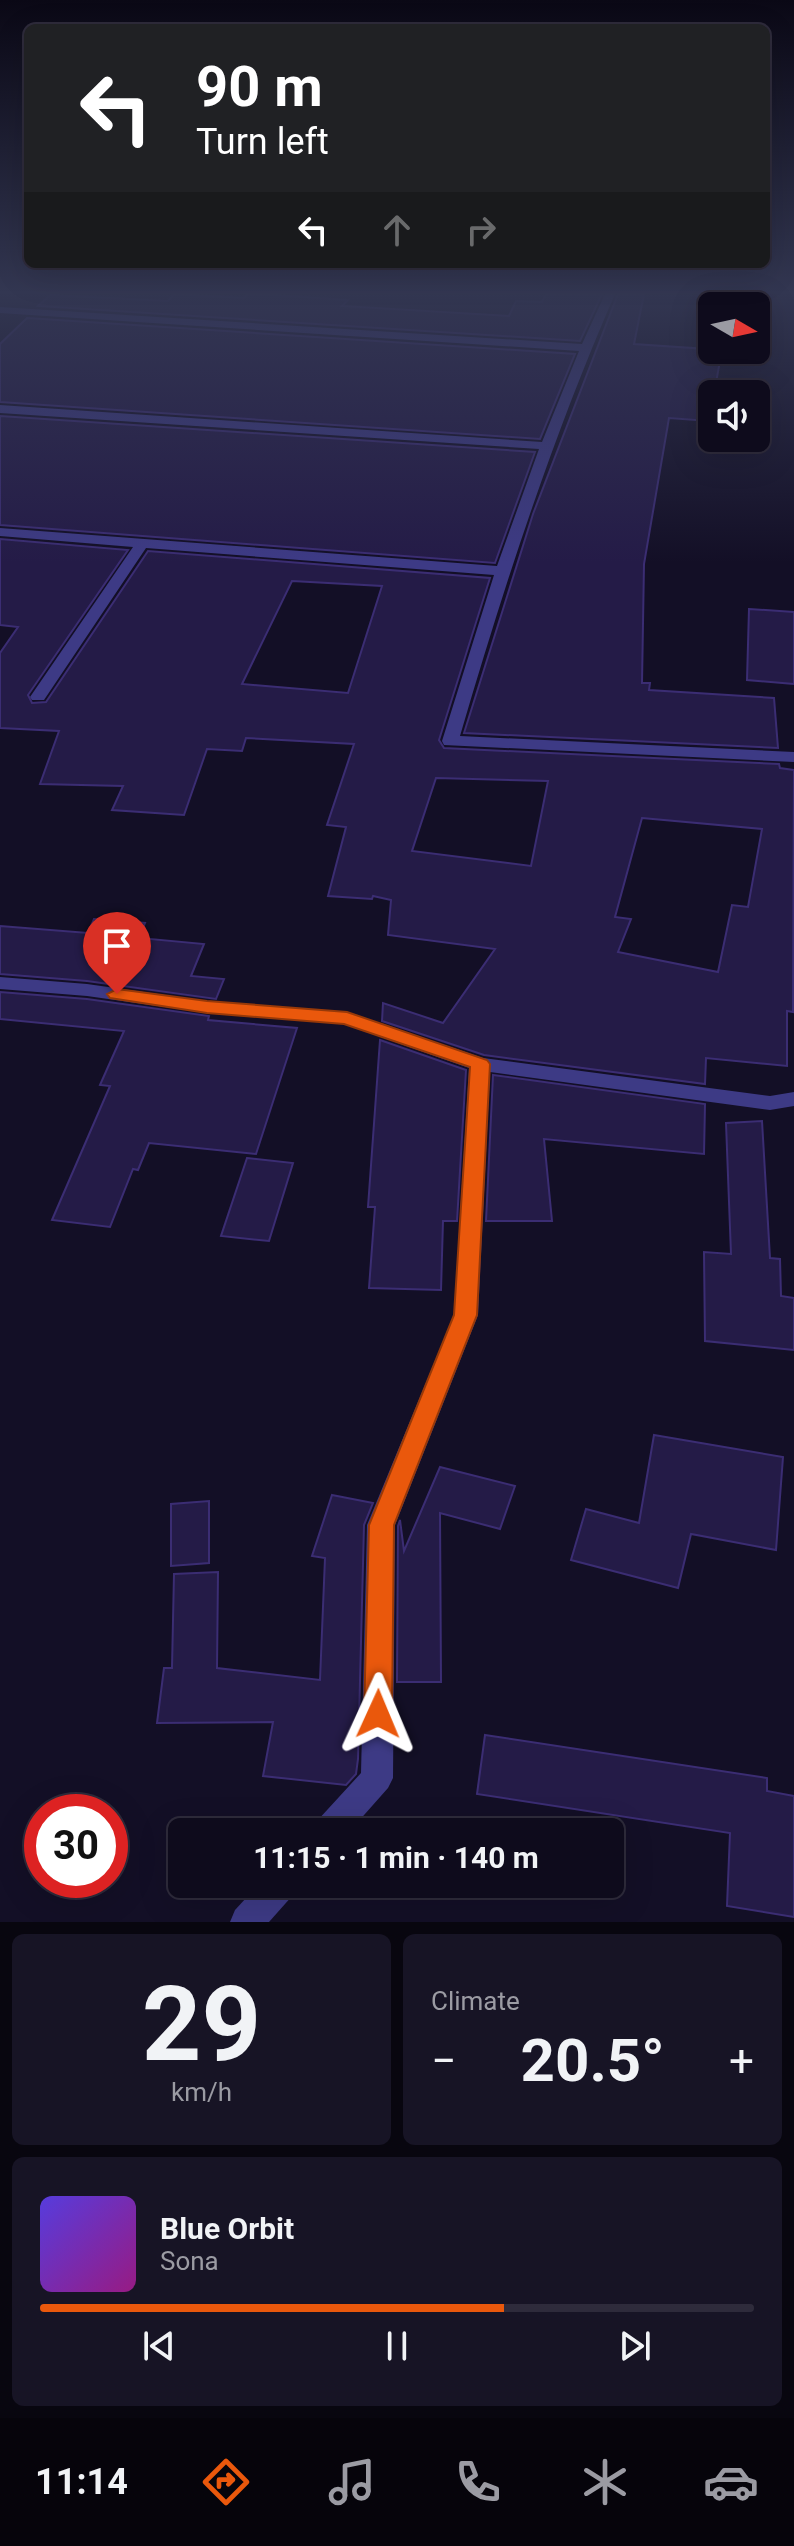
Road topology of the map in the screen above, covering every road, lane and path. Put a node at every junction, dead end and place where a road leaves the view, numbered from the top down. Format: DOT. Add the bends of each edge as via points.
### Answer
graph roads {
  1 [pos="571,384"];
  2 [pos="0,409"];
  3 [pos="547,446"];
  4 [pos="0,532"];
  5 [pos="143,542"];
  6 [pos="500,571"];
  7 [pos="38,697"];
  8 [pos="794,757"];
  9 [pos="0,983"];
  10 [pos="480,1064"];
  11 [pos="794,1099"];
  12 [pos="341,1818"];
  13 [pos="268,1898"];
  14 [pos="247,1922"];
  1 -- 3 [label="street"];
  2 -- 3 [label="street"];
  3 -- 6 [label="street"];
  4 -- 5 [label="street"];
  5 -- 6 [label="street"];
  5 -- 7 [label="street"];
  6 -- 8 [label="street" via="450,741"];
  9 -- 10 [label="street" via="347,1018"];
  10 -- 11 [label="street" via="770,1103"];
  10 -- 12 [label="street" via="466,1315 381,1525 377,1778"];
  13 -- 14 [label="street"];
}
